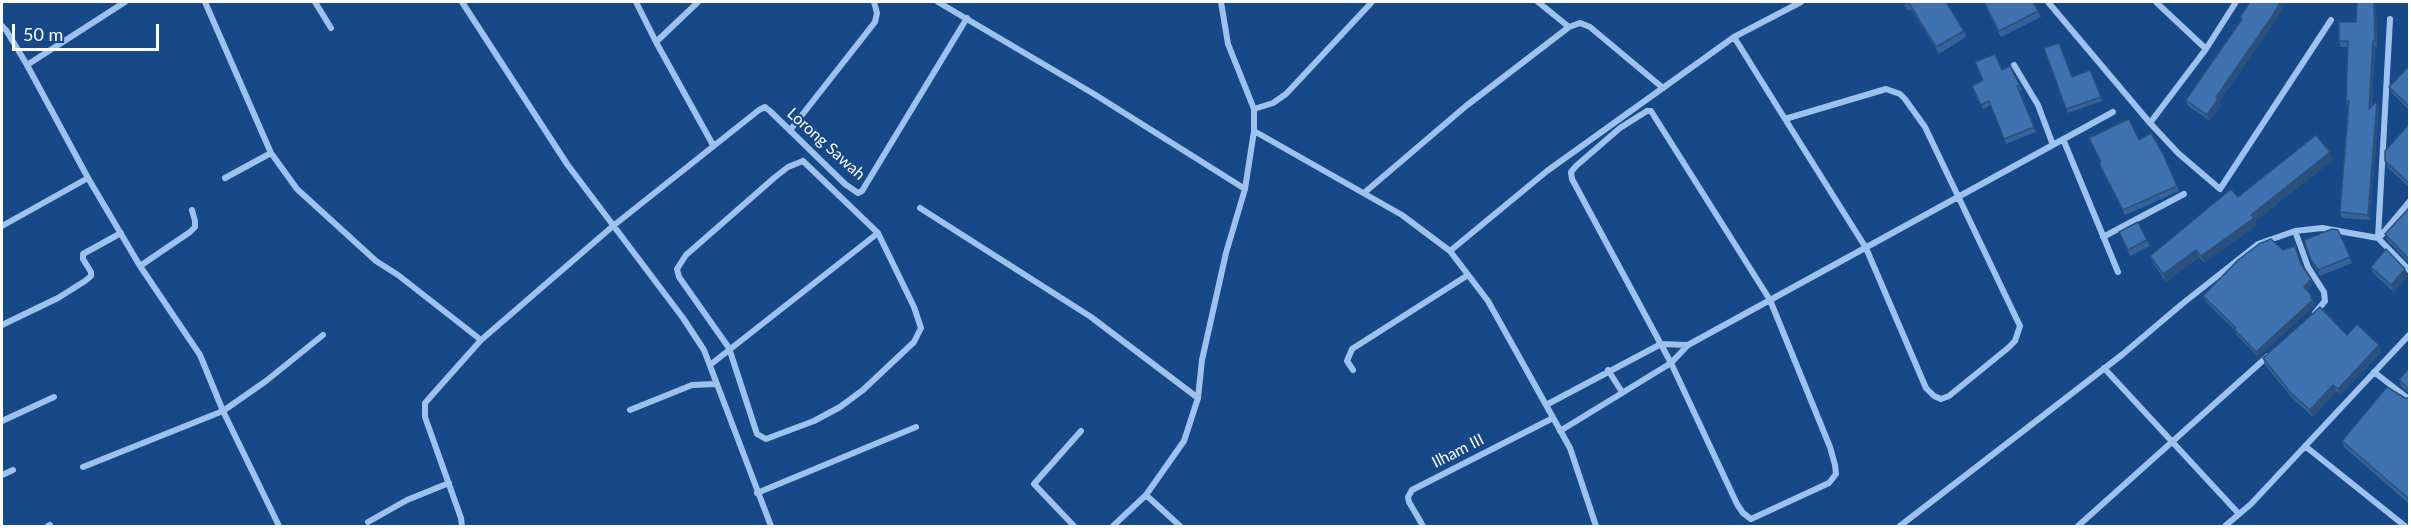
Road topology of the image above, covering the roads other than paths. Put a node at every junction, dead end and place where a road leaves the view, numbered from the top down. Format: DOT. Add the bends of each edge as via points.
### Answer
graph roads {
  1 [pos="125,2"];
  2 [pos="205,2"];
  3 [pos="315,2"];
  4 [pos="462,2"];
  5 [pos="636,2"];
  6 [pos="698,2"];
  7 [pos="874,2"];
  8 [pos="939,2"];
  9 [pos="1221,2"];
  10 [pos="1372,2"];
  11 [pos="1538,2"];
  12 [pos="1801,2"];
  13 [pos="2048,2"];
  14 [pos="2156,2"];
  15 [pos="2236,2"];
  16 [pos="967,18"];
  17 [pos="2390,19"];
  18 [pos="2331,20"];
  19 [pos="2,26"];
  20 [pos="1569,27"];
  21 [pos="331,28"];
  22 [pos="1734,37"];
  23 [pos="656,42"];
  24 [pos="2206,50"];
  25 [pos="27,65"];
  26 [pos="2014,65"];
  27 [pos="1663,88"];
  28 [pos="1254,109"];
  29 [pos="2113,112"];
  30 [pos="1785,119"];
  31 [pos="2150,123"];
  32 [pos="791,129"];
  33 [pos="1254,131"];
  34 [pos="2062,140"];
  35 [pos="713,145"];
  36 [pos="2053,145"];
  37 [pos="271,153"];
  38 [pos="88,178"];
  39 [pos="225,178"];
  40 [pos="1245,189"];
  41 [pos="1364,193"];
  42 [pos="2184,194"];
  43 [pos="1957,198"];
  44 [pos="2409,201"];
  45 [pos="920,208"];
  46 [pos="192,210"];
  47 [pos="2,226"];
  48 [pos="614,226"];
  49 [pos="2295,231"];
  50 [pos="121,233"];
  51 [pos="878,233"];
  52 [pos="2103,237"];
  53 [pos="2378,238"];
  54 [pos="1866,248"];
  55 [pos="1450,251"];
  56 [pos="140,266"];
  57 [pos="2409,271"];
  58 [pos="2118,272"];
  59 [pos="1468,275"];
  60 [pos="1770,300"];
  61 [pos="2312,315"];
  62 [pos="2,326"];
  63 [pos="323,334"];
  64 [pos="2409,334"];
  65 [pos="481,340"];
  66 [pos="1661,344"];
  67 [pos="1688,345"];
  68 [pos="2277,347"];
  69 [pos="729,348"];
  70 [pos="1671,363"];
  71 [pos="710,365"];
  72 [pos="2104,368"];
  73 [pos="1353,370"];
  74 [pos="1608,370"];
  75 [pos="2374,372"];
  76 [pos="716,384"];
  77 [pos="1622,392"];
  78 [pos="54,397"];
  79 [pos="1198,398"];
  80 [pos="2409,400"];
  81 [pos="1546,405"];
  82 [pos="630,410"];
  83 [pos="223,411"];
  84 [pos="1553,418"];
  85 [pos="2,421"];
  86 [pos="916,427"];
  87 [pos="1081,431"];
  88 [pos="1560,431"];
  89 [pos="2173,443"];
  90 [pos="2305,447"];
  91 [pos="83,467"];
  92 [pos="14,470"];
  93 [pos="2,475"];
  94 [pos="449,483"];
  95 [pos="757,493"];
  96 [pos="1146,495"];
  97 [pos="2239,514"];
  98 [pos="368,522"];
  99 [pos="279,526"];
  100 [pos="462,526"];
  101 [pos="771,526"];
  102 [pos="1074,526"];
  103 [pos="1113,526"];
  104 [pos="1180,526"];
  105 [pos="1423,526"];
  106 [pos="1594,526"];
  107 [pos="1900,526"];
  108 [pos="2078,526"];
  109 [pos="2225,526"];
  110 [pos="2405,526"];
  1 -- 25 [label="street"];
  2 -- 37 [label="street"];
  3 -- 21 [label="street"];
  4 -- 48 [label="street" via="567,164"];
  5 -- 23 [label="street"];
  6 -- 23 [label="street"];
  7 -- 32 [label="street" via="875,22"];
  8 -- 16 [label="street"];
  9 -- 28 [label="street" via="1227,44"];
  10 -- 28 [label="street" via="1282,97"];
  11 -- 20 [label="street"];
  12 -- 22 [label="street"];
  13 -- 31 [label="street"];
  14 -- 24 [label="street"];
  15 -- 24 [label="street"];
  16 -- 32 [label="street, Lorong Sawah" via="862,191 858,193 845,184"];
  16 -- 40 [label="street"];
  17 -- 53 [label="street"];
  18 -- 31 [label="street" via="2220,189"];
  19 -- 25 [label="street"];
  20 -- 27 [label="street" via="1580,23 1590,27"];
  20 -- 41 [label="street" via="1466,106"];
  22 -- 27 [label="street"];
  22 -- 30 [label="street"];
  23 -- 35 [label="street"];
  24 -- 31 [label="street"];
  25 -- 38 [label="street"];
  26 -- 36 [label="street" via="2038,105"];
  27 -- 55 [label="street" via="1548,171"];
  28 -- 33 [label="street"];
  29 -- 34 [label="street"];
  30 -- 43 [label="street" via="1882,89 1894,91 1925,127"];
  30 -- 54 [label="street"];
  32 -- 35 [label="street, Lorong Sawah" via="765,108"];
  33 -- 40 [label="street"];
  33 -- 41 [label="street"];
  34 -- 36 [label="street"];
  34 -- 52 [label="street"];
  35 -- 48 [label="street, Lorong Sawah"];
  36 -- 43 [label="street"];
  37 -- 39 [label="street"];
  37 -- 65 [label="street" via="297,189 376,261"];
  38 -- 47 [label="street"];
  38 -- 50 [label="street"];
  40 -- 79 [label="street" via="1226,253 1202,360"];
  41 -- 55 [label="street" via="1402,215"];
  42 -- 52 [label="street"];
  43 -- 54 [label="street"];
  43 -- 54 [label="street" via="2020,326 2008,348 1949,396 1941,399 1926,388"];
  44 -- 53 [label="street"];
  45 -- 79 [label="street" via="1091,317"];
  46 -- 56 [label="street" via="195,227"];
  48 -- 65 [label="street, Lorong Sawah"];
  48 -- 71 [label="street" via="683,318"];
  49 -- 53 [label="street" via="2322,228"];
  49 -- 61 [label="street" via="2308,267 2324,292 2325,301"];
  49 -- 72 [label="street" via="2258,244"];
  50 -- 56 [label="street"];
  50 -- 62 [label="street" via="83,254 91,272 85,281"];
  51 -- 69 [label="street"];
  51 -- 69 [label="street" via="803,161 788,167 686,255 677,269"];
  51 -- 69 [label="street" via="921,328 914,342 863,390 814,421 772,438 762,438 757,434"];
  52 -- 58 [label="street"];
  53 -- 57 [label="street"];
  54 -- 60 [label="street"];
  55 -- 59 [label="street"];
  56 -- 83 [label="street" via="200,356"];
  59 -- 73 [label="street" via="1352,349 1347,361"];
  59 -- 81 [label="street" via="1488,301"];
  60 -- 66 [label="street" via="1651,111 1647,111 1620,128 1571,172"];
  60 -- 67 [label="street"];
  60 -- 70 [label="street" via="1830,447 1836,474 1829,483 1756,518 1747,518"];
  63 -- 83 [label="street"];
  64 -- 75 [label="street"];
  65 -- 94 [label="street, Lorong Sawah" via="425,403 427,426"];
  66 -- 67 [label="street"];
  66 -- 70 [label="street"];
  66 -- 74 [label="street"];
  67 -- 70 [label="street"];
  68 -- 89 [label="street"];
  69 -- 71 [label="street"];
  70 -- 77 [label="street"];
  71 -- 76 [label="street"];
  72 -- 89 [label="street"];
  72 -- 107 [label="street"];
  74 -- 77 [label="street"];
  74 -- 81 [label="street"];
  75 -- 80 [label="street"];
  75 -- 90 [label="street"];
  76 -- 82 [label="street" via="692,385"];
  76 -- 95 [label="street"];
  77 -- 88 [label="street"];
  78 -- 85 [label="street"];
  79 -- 96 [label="street" via="1184,441"];
  81 -- 84 [label="street"];
  83 -- 91 [label="street"];
  83 -- 99 [label="street"];
  84 -- 88 [label="street"];
  84 -- 105 [label="street, Ilham III" via="1412,490 1409,502"];
  86 -- 95 [label="street"];
  87 -- 102 [label="street" via="1034,484"];
  88 -- 106 [label="street" via="1570,448"];
  89 -- 97 [label="street"];
  89 -- 108 [label="street"];
  90 -- 97 [label="street"];
  90 -- 110 [label="street"];
  92 -- 93 [label="street"];
  94 -- 98 [label="street"];
  94 -- 100 [label="street, Lorong Sawah"];
  95 -- 101 [label="street"];
  96 -- 103 [label="street"];
  96 -- 104 [label="street"];
  97 -- 109 [label="street"];
}
